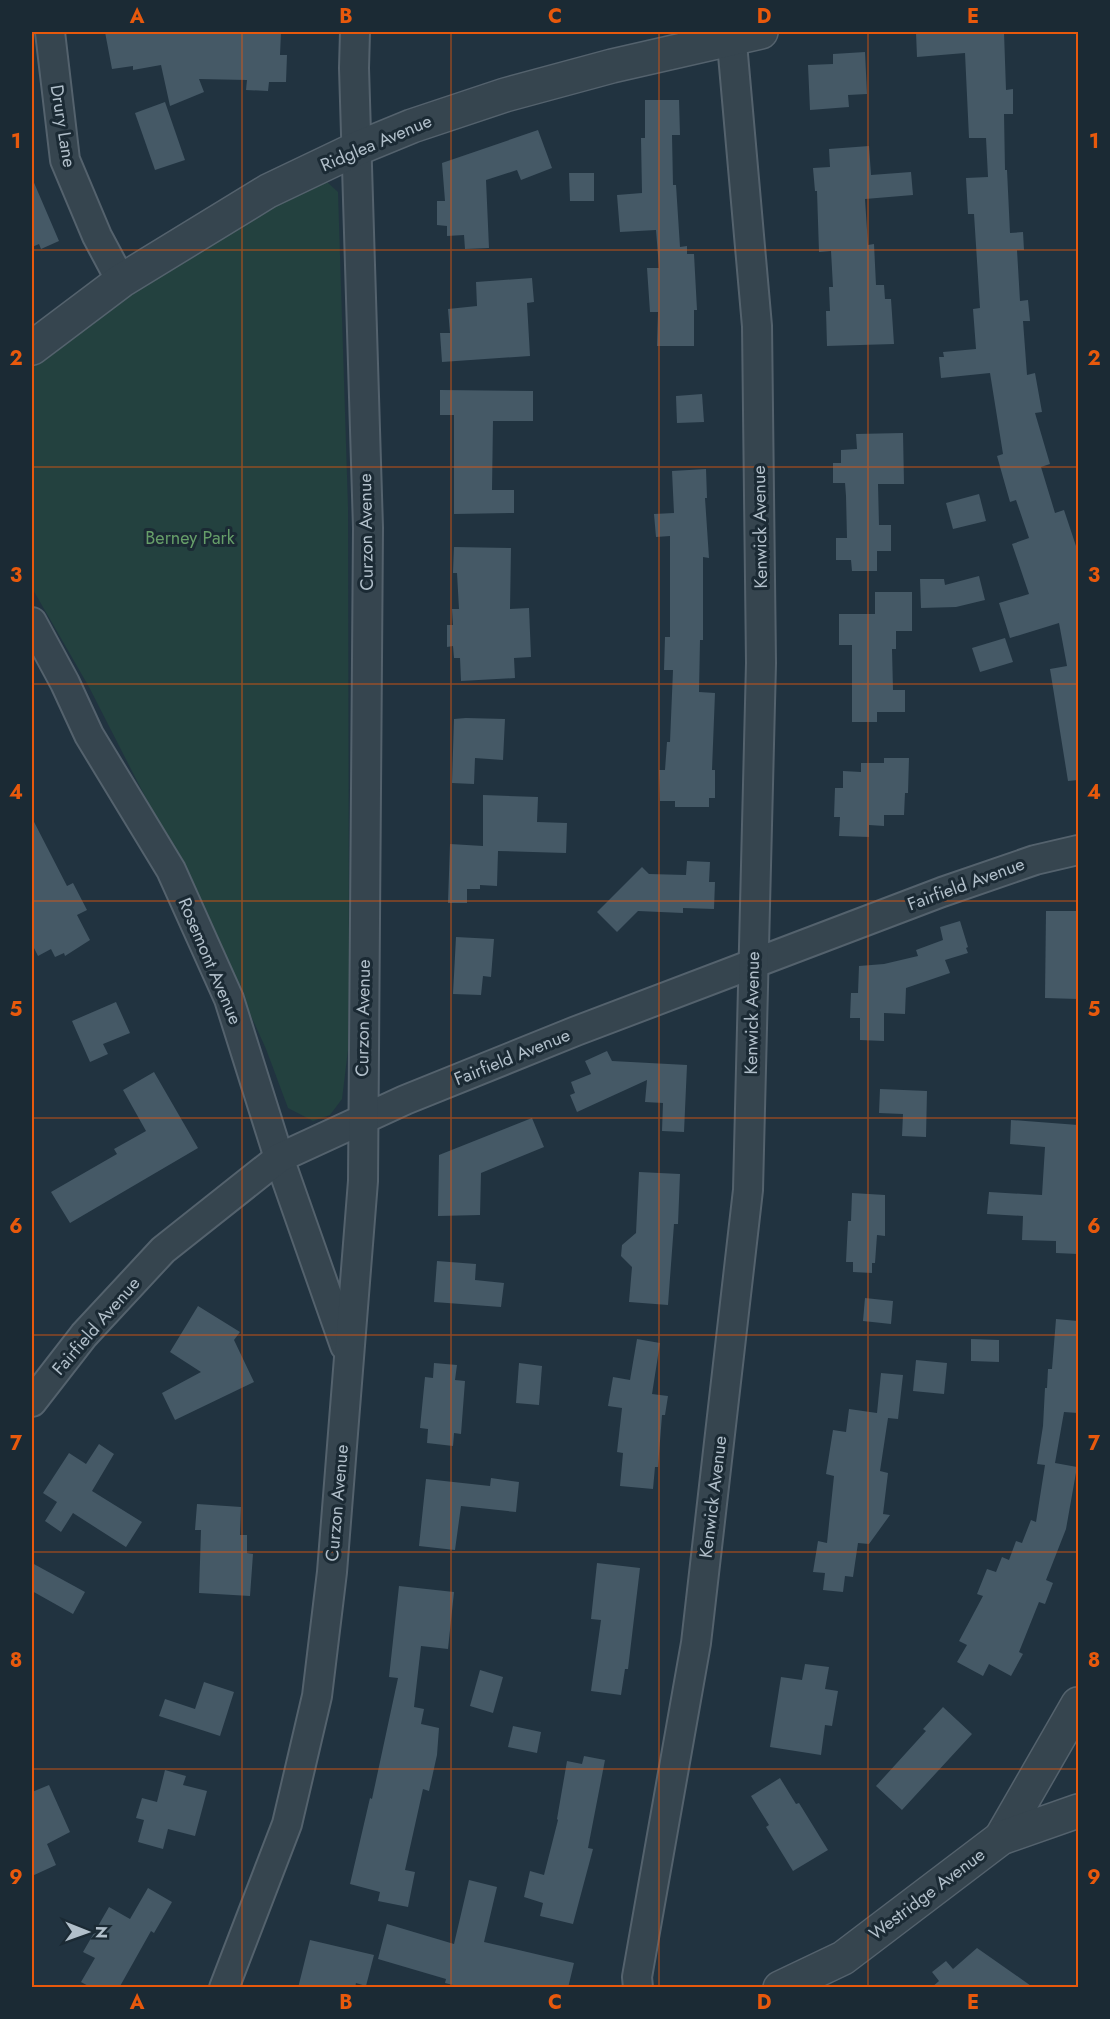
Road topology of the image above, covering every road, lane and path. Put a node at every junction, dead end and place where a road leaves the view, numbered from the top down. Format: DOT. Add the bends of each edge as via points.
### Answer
graph roads {
  1 [pos="50,32"];
  2 [pos="355,32"];
  3 [pos="741,34"];
  4 [pos="356,149"];
  5 [pos="121,281"];
  6 [pos="32,348"];
  7 [pos="32,622"];
  8 [pos="1078,850"];
  9 [pos="754,963"];
  10 [pos="363,1119"];
  11 [pos="279,1158"];
  12 [pos="349,1357"];
  13 [pos="32,1402"];
  14 [pos="1078,1704"];
  15 [pos="1078,1811"];
  16 [pos="1002,1838"];
  17 [pos="224,1988"];
  18 [pos="638,1988"];
  19 [pos="780,1988"];
  1 -- 5 [label="street, Drury Lane" via="65,160"];
  2 -- 4 [label="street, Curzon Avenue"];
  3 -- 4 [label="street, Ridglea Avenue" via="505,95"];
  3 -- 9 [label="street, Kenwick Avenue" via="757,326 761,663"];
  4 -- 5 [label="street, Ridglea Avenue" via="268,191"];
  4 -- 10 [label="street, Curzon Avenue" via="368,528"];
  5 -- 6 [label="street, Ridglea Avenue"];
  7 -- 11 [label="street, Rosemont Avenue" via="89,735 171,870 229,999"];
  8 -- 9 [label="street, Fairfield Avenue" via="963,884"];
  9 -- 10 [label="street, Fairfield Avenue" via="576,1030"];
  9 -- 18 [label="street, Kenwick Avenue" via="748,1191 696,1643"];
  10 -- 11 [label="street, Fairfield Avenue"];
  10 -- 12 [label="street, Curzon Avenue" via="363,1181"];
  11 -- 12 [label="street, Rosemont Avenue"];
  11 -- 13 [label="street, Fairfield Avenue" via="163,1250 84,1335"];
  12 -- 17 [label="street, Curzon Avenue" via="332,1572 317,1696 287,1824"];
  14 -- 16 [label="street"];
  15 -- 16 [label="street, Westridge Avenue"];
  16 -- 19 [label="street, Westridge Avenue" via="843,1958"];
}
